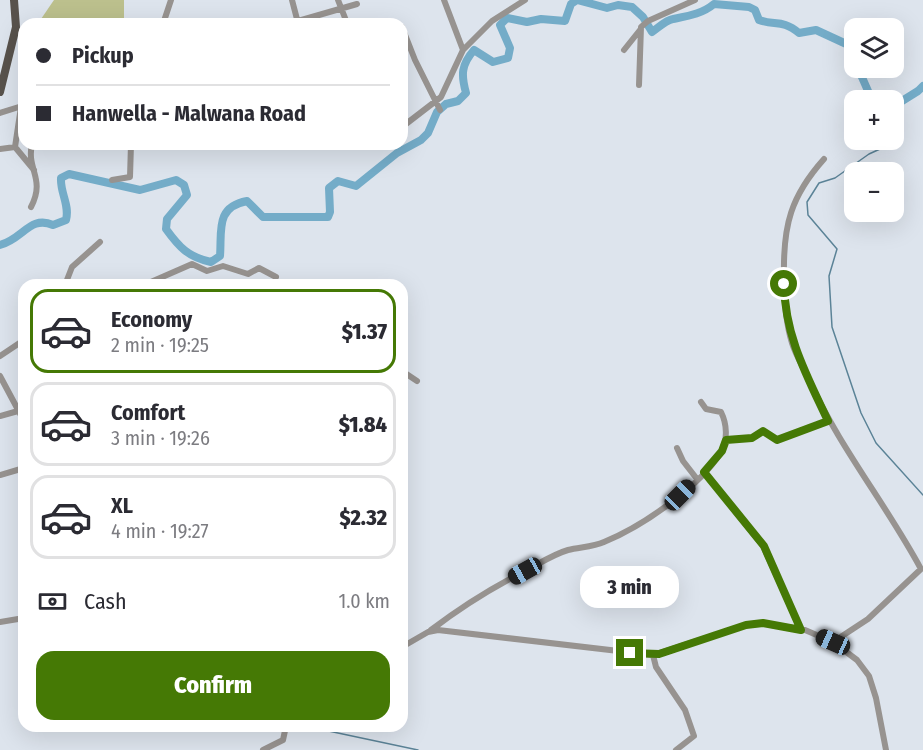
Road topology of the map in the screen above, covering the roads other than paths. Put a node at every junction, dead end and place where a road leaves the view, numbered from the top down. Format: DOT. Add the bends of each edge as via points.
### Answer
graph roads {
  1 [pos="15,0"];
  2 [pos="171,0"];
  3 [pos="292,0"];
  4 [pos="338,0"];
  5 [pos="444,0"];
  6 [pos="525,0"];
  7 [pos="695,0"];
  8 [pos="357,4"];
  9 [pos="341,8"];
  10 [pos="165,18"];
  11 [pos="297,18"];
  12 [pos="310,18"];
  13 [pos="346,18"];
  14 [pos="644,25"];
  15 [pos="408,42"];
  16 [pos="463,50"];
  17 [pos="624,50"];
  18 [pos="4,59"];
  19 [pos="639,85"];
  20 [pos="0,92"];
  21 [pos="436,101"];
  22 [pos="18,107"];
  23 [pos="440,110"];
  24 [pos="0,113"];
  25 [pos="408,122"];
  26 [pos="18,129"];
  27 [pos="15,147"];
  28 [pos="0,149"];
  29 [pos="31,150"];
  30 [pos="131,150"];
  31 [pos="824,159"];
  32 [pos="34,170"];
  33 [pos="112,180"];
  34 [pos="31,207"];
  35 [pos="100,242"];
  36 [pos="276,277"];
  37 [pos="67,279"];
  38 [pos="158,279"];
  39 [pos="18,344"];
  40 [pos="0,356"];
  41 [pos="408,375"];
  42 [pos="0,376"];
  43 [pos="417,381"];
  44 [pos="701,402"];
  45 [pos="18,411"];
  46 [pos="0,416"];
  47 [pos="828,421"];
  48 [pos="726,440"];
  49 [pos="677,448"];
  50 [pos="18,470"];
  51 [pos="704,472"];
  52 [pos="0,475"];
  53 [pos="697,479"];
  54 [pos="18,619"];
  55 [pos="0,622"];
  56 [pos="801,630"];
  57 [pos="428,632"];
  58 [pos="833,642"];
  59 [pos="408,644"];
  60 [pos="653,655"];
  61 [pos="285,732"];
  62 [pos="263,750"];
  63 [pos="676,750"];
  64 [pos="886,750"];
  1 -- 18 [label="main road" via="16,27"];
  2 -- 10 [label="street"];
  3 -- 11 [label="street"];
  4 -- 9 [label="street"];
  5 -- 16 [label="street"];
  6 -- 16 [label="street" via="492,21"];
  7 -- 14 [label="street"];
  8 -- 9 [label="street"];
  9 -- 12 [label="street"];
  9 -- 13 [label="street"];
  14 -- 17 [label="street"];
  14 -- 19 [label="street"];
  15 -- 21 [label="street"];
  16 -- 21 [label="street"];
  18 -- 20 [label="main road"];
  21 -- 23 [label="street"];
  21 -- 25 [label="street"];
  22 -- 24 [label="street"];
  26 -- 27 [label="street"];
  27 -- 28 [label="street"];
  27 -- 32 [label="street"];
  29 -- 32 [label="street"];
  30 -- 33 [label="street" via="130,177"];
  31 -- 47 [label="street" via="791,207 783,256 784,303 792,343"];
  32 -- 34 [label="street" via="38,194"];
  35 -- 37 [label="street" via="72,267"];
  36 -- 38 [label="street" via="259,268 248,274 223,266 207,271 192,264"];
  39 -- 40 [label="street"];
  41 -- 43 [label="street"];
  42 -- 45 [label="street"];
  44 -- 48 [label="street" via="706,409 721,412"];
  45 -- 46 [label="street"];
  47 -- 48 [label="street" via="777,440 763,431 752,438"];
  47 -- 58 [label="street" via="921,569 868,619"];
  48 -- 51 [label="street"];
  49 -- 53 [label="street"];
  50 -- 52 [label="street"];
  51 -- 53 [label="street"];
  51 -- 56 [label="street" via="764,546"];
  53 -- 57 [label="street" via="639,526 601,544 566,551 525,571 462,606"];
  54 -- 55 [label="street"];
  56 -- 58 [label="street"];
  56 -- 60 [label="street" via="763,623 746,625"];
  57 -- 59 [label="street"];
  57 -- 60 [label="street" via="512,637"];
  58 -- 64 [label="street" via="857,660 869,676"];
  60 -- 63 [label="street" via="656,668 685,710 694,736"];
  61 -- 62 [label="street" via="283,740"];
}
